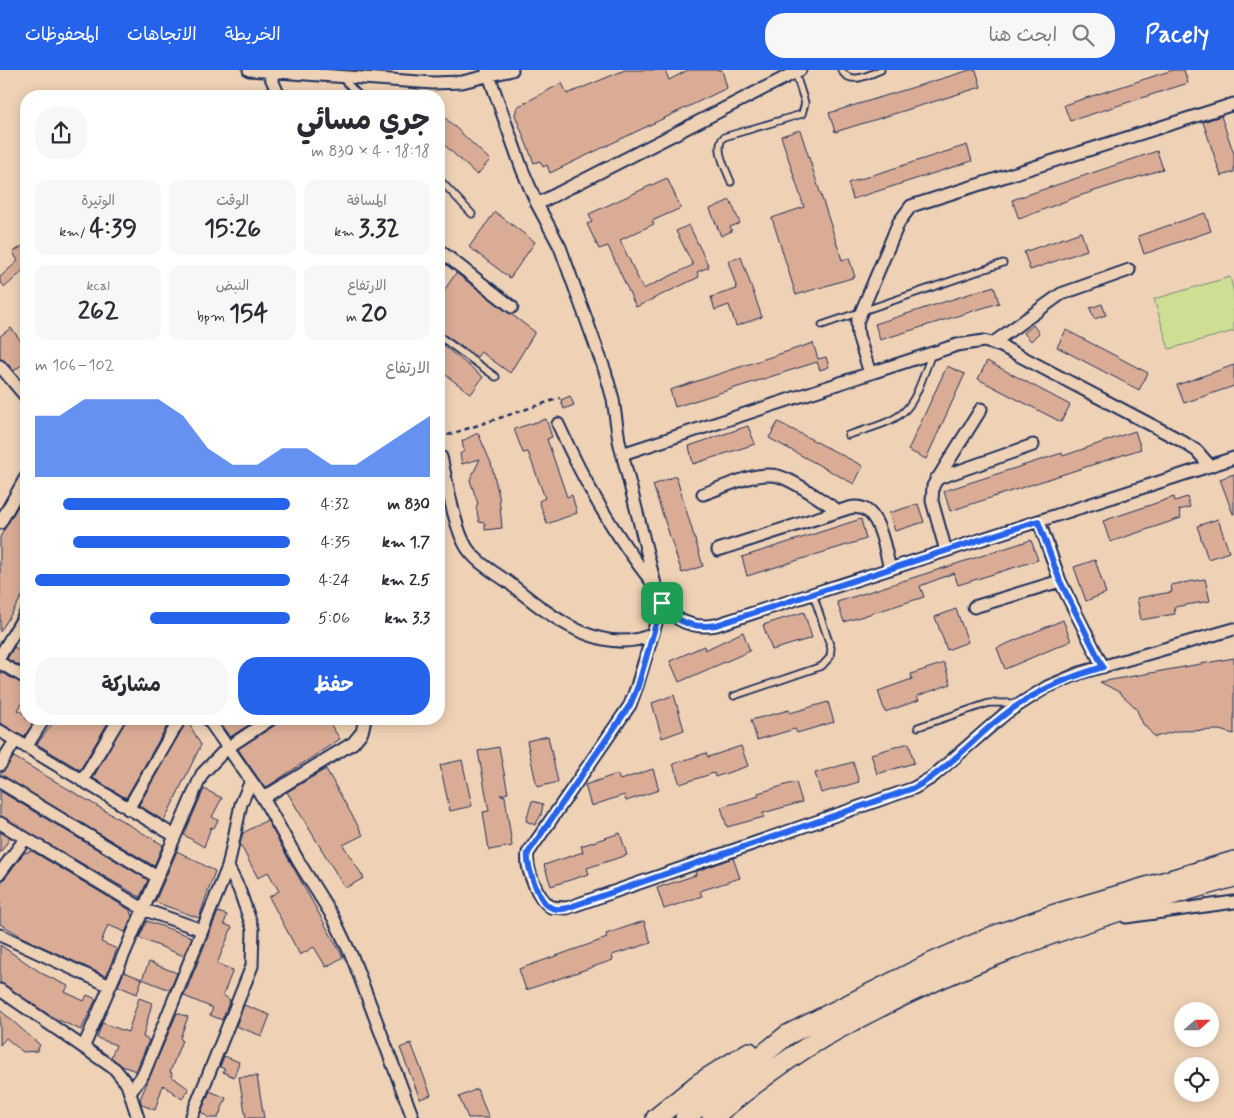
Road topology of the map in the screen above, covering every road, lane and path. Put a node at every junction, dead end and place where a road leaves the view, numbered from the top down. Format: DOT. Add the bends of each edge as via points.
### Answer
graph roads {
  1 [pos="249,70"];
  2 [pos="512,70"];
  3 [pos="840,70"];
  4 [pos="881,70"];
  5 [pos="797,71"];
  6 [pos="269,73"];
  7 [pos="488,73"];
  8 [pos="340,76"];
  9 [pos="276,90"];
  10 [pos="354,90"];
  11 [pos="1234,104"];
  12 [pos="731,182"];
  13 [pos="445,185"];
  14 [pos="537,204"];
  15 [pos="472,214"];
  16 [pos="445,255"];
  17 [pos="1003,263"];
  18 [pos="1129,270"];
  19 [pos="512,307"];
  20 [pos="862,311"];
  21 [pos="822,325"];
  22 [pos="445,340"];
  23 [pos="992,343"];
  24 [pos="932,353"];
  25 [pos="0,366"];
  26 [pos="870,373"];
  27 [pos="496,377"];
  28 [pos="20,390"];
  29 [pos="560,398"];
  30 [pos="981,409"];
  31 [pos="558,424"];
  32 [pos="848,435"];
  33 [pos="445,436"];
  34 [pos="1033,444"];
  35 [pos="622,454"];
  36 [pos="1234,458"];
  37 [pos="1210,466"];
  38 [pos="445,473"];
  39 [pos="936,479"];
  40 [pos="20,488"];
  41 [pos="703,494"];
  42 [pos="839,511"];
  43 [pos="1038,521"];
  44 [pos="0,523"];
  45 [pos="718,550"];
  46 [pos="946,551"];
  47 [pos="890,569"];
  48 [pos="1060,581"];
  49 [pos="656,588"];
  50 [pos="813,594"];
  51 [pos="662,603"];
  52 [pos="974,607"];
  53 [pos="20,623"];
  54 [pos="1234,629"];
  55 [pos="653,634"];
  56 [pos="0,656"];
  57 [pos="0,663"];
  58 [pos="1103,667"];
  59 [pos="20,675"];
  60 [pos="734,696"];
  61 [pos="1019,704"];
  62 [pos="40,725"];
  63 [pos="116,725"];
  64 [pos="177,725"];
  65 [pos="212,725"];
  66 [pos="262,725"];
  67 [pos="364,725"];
  68 [pos="918,727"];
  69 [pos="0,732"];
  70 [pos="15,740"];
  71 [pos="26,747"];
  72 [pos="227,748"];
  73 [pos="0,765"];
  74 [pos="82,780"];
  75 [pos="0,782"];
  76 [pos="251,782"];
  77 [pos="263,798"];
  78 [pos="128,809"];
  79 [pos="0,823"];
  80 [pos="175,836"];
  81 [pos="25,839"];
  82 [pos="1234,861"];
  83 [pos="228,867"];
  84 [pos="0,872"];
  85 [pos="157,877"];
  86 [pos="1234,877"];
  87 [pos="1234,902"];
  88 [pos="145,910"];
  89 [pos="1087,922"];
  90 [pos="202,930"];
  91 [pos="0,935"];
  92 [pos="110,986"];
  93 [pos="0,990"];
  94 [pos="787,1036"];
  95 [pos="84,1046"];
  96 [pos="798,1054"];
  97 [pos="130,1093"];
  98 [pos="138,1118"];
  99 [pos="190,1118"];
  100 [pos="413,1118"];
  101 [pos="656,1118"];
  102 [pos="685,1118"];
  103 [pos="712,1118"];
  104 [pos="731,1118"];
  1 -- 6 [label="street"];
  2 -- 7 [label="street"];
  3 -- 4 [label="lane" via="854,79"];
  5 -- 12 [label="lane" via="805,103 802,114 724,137 720,142 719,148"];
  5 -- 14 [label="street"];
  6 -- 8 [label="street"];
  6 -- 9 [label="street"];
  7 -- 8 [label="street" via="462,82 433,83"];
  7 -- 14 [label="street"];
  8 -- 10 [label="lane"];
  11 -- 20 [label="street" via="911,206 898,222"];
  13 -- 15 [label="lane"];
  14 -- 35 [label="street" via="560,247 605,371"];
  16 -- 19 [label="street"];
  17 -- 20 [label="lane"];
  18 -- 23 [label="street" via="1060,294"];
  20 -- 21 [label="lane"];
  20 -- 26 [label="street" via="857,330"];
  22 -- 27 [label="lane"];
  23 -- 24 [label="street" via="966,342"];
  23 -- 37 [label="street" via="1180,440 1197,451"];
  24 -- 26 [label="street"];
  24 -- 32 [label="lane" via="915,400 904,413 890,422"];
  25 -- 28 [label="street"];
  26 -- 35 [label="street"];
  29 -- 33 [label="path"];
  30 -- 39 [label="street"];
  31 -- 49 [label="street" via="605,517"];
  34 -- 39 [label="street"];
  35 -- 49 [label="street"];
  36 -- 37 [label="street"];
  37 -- 43 [label="street"];
  38 -- 55 [label="street" via="461,535 473,555 534,602 586,635 615,642"];
  39 -- 46 [label="street" via="932,501"];
  40 -- 44 [label="street"];
  41 -- 42 [label="street" via="757,476 771,475 784,478"];
  42 -- 45 [label="street"];
  42 -- 47 [label="street" via="860,507 873,515"];
  43 -- 46 [label="street"];
  43 -- 48 [label="street"];
  46 -- 47 [label="street"];
  47 -- 50 [label="street"];
  48 -- 52 [label="street"];
  48 -- 58 [label="street"];
  49 -- 51 [label="street"];
  50 -- 51 [label="street" via="708,627 692,626 678,620"];
  50 -- 60 [label="lane" via="831,648 828,660 822,666"];
  51 -- 55 [label="street"];
  53 -- 56 [label="street"];
  54 -- 58 [label="street"];
  55 -- 61 [label="street" via="630,705 528,853 527,862 540,896 551,907 567,908 914,788 932,778"];
  57 -- 59 [label="street"];
  58 -- 61 [label="street" via="1063,680"];
  61 -- 68 [label="lane" via="989,703"];
  62 -- 71 [label="street"];
  63 -- 74 [label="street"];
  64 -- 78 [label="street"];
  65 -- 72 [label="street"];
  66 -- 72 [label="street"];
  67 -- 77 [label="street" via="353,743"];
  69 -- 70 [label="street"];
  70 -- 71 [label="street"];
  70 -- 73 [label="street"];
  71 -- 74 [label="street"];
  72 -- 76 [label="street"];
  72 -- 80 [label="street" via="202,774"];
  74 -- 78 [label="street"];
  75 -- 85 [label="street"];
  76 -- 77 [label="street"];
  76 -- 83 [label="street" via="241,804"];
  77 -- 100 [label="street" via="334,917"];
  78 -- 80 [label="street"];
  79 -- 81 [label="street"];
  80 -- 85 [label="street"];
  81 -- 84 [label="street"];
  81 -- 88 [label="street"];
  82 -- 94 [label="highway" via="1115,895 993,936 929,964"];
  83 -- 90 [label="street"];
  83 -- 99 [label="street" via="253,930 252,966"];
  85 -- 88 [label="street"];
  86 -- 89 [label="highway"];
  87 -- 89 [label="street"];
  88 -- 90 [label="street"];
  88 -- 92 [label="street"];
  89 -- 96 [label="highway" via="938,980 870,1013"];
  90 -- 97 [label="street" via="144,1073"];
  91 -- 92 [label="street"];
  92 -- 95 [label="street"];
  93 -- 95 [label="street"];
  94 -- 101 [label="highway" via="759,1046 699,1084"];
  94 -- 102 [label="highway"];
  95 -- 97 [label="street" via="122,1076"];
  96 -- 103 [label="highway"];
  96 -- 104 [label="highway" via="777,1078"];
  97 -- 98 [label="street"];
}
